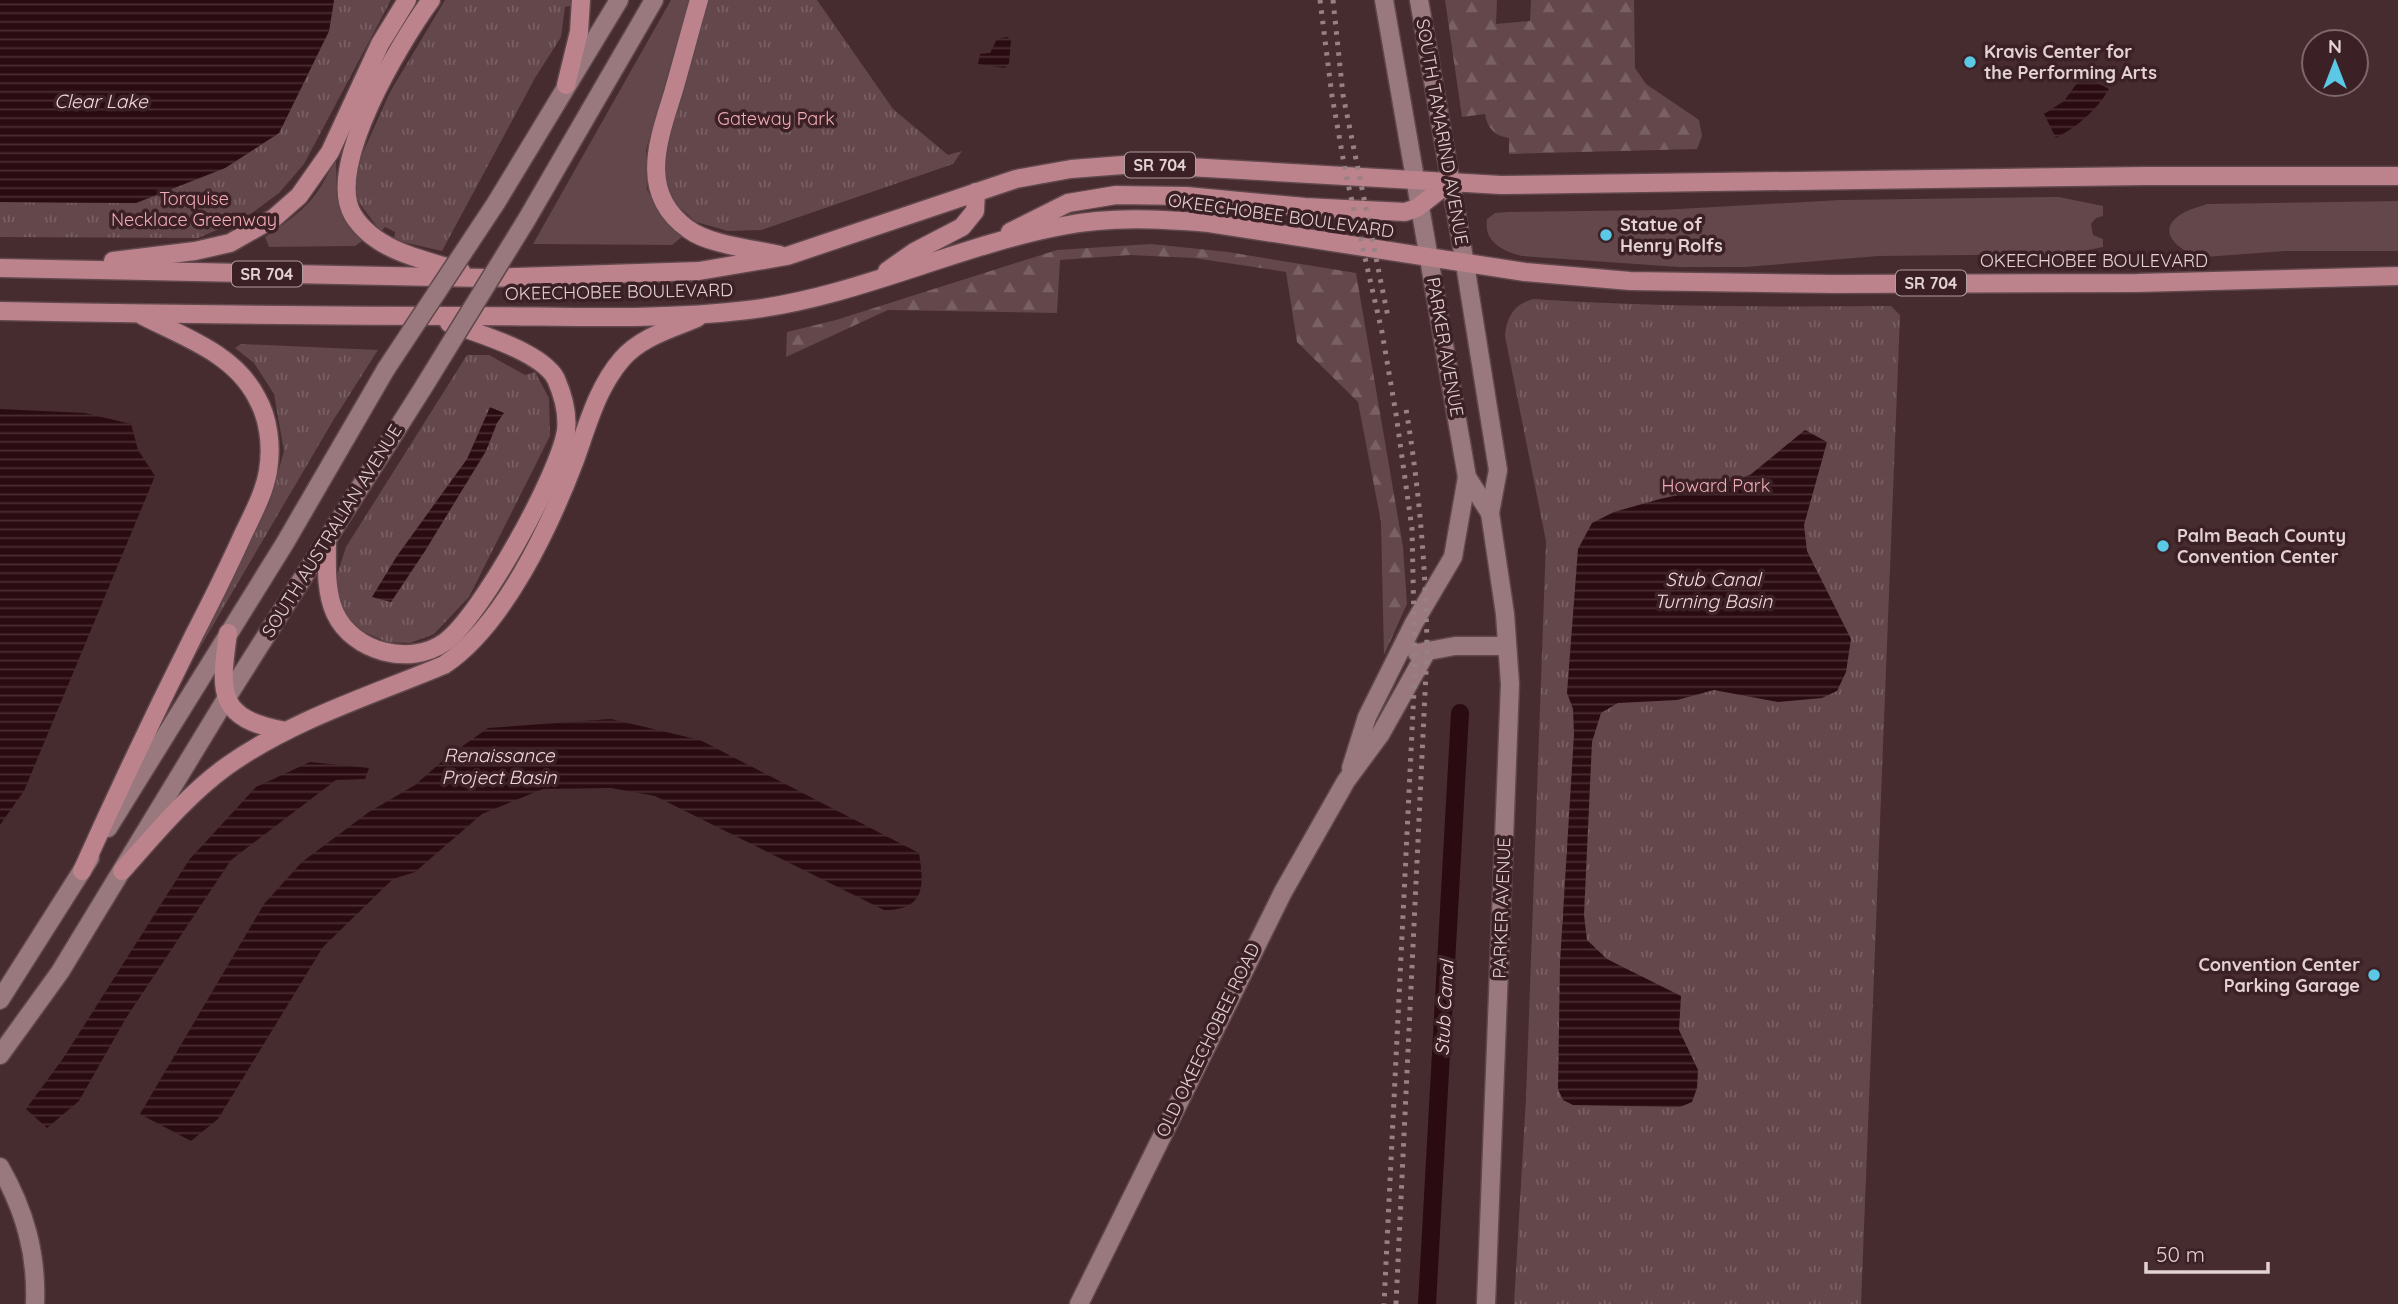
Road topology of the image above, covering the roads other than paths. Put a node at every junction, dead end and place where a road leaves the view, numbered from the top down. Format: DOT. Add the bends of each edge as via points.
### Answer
graph roads {
  1 [pos="407,0"];
  2 [pos="431,0"];
  3 [pos="581,0"];
  4 [pos="619,0"];
  5 [pos="654,0"];
  6 [pos="699,0"];
  7 [pos="1384,0"];
  8 [pos="1419,0"];
  9 [pos="566,85"];
  10 [pos="2398,176"];
  11 [pos="1416,180"];
  12 [pos="1450,182"];
  13 [pos="976,192"];
  14 [pos="1420,205"];
  15 [pos="987,245"];
  16 [pos="787,256"];
  17 [pos="1430,258"];
  18 [pos="1465,264"];
  19 [pos="0,268"];
  20 [pos="50,269"];
  21 [pos="2398,276"];
  22 [pos="485,278"];
  23 [pos="876,279"];
  24 [pos="0,311"];
  25 [pos="709,312"];
  26 [pos="140,314"];
  27 [pos="429,316"];
  28 [pos="1467,477"];
  29 [pos="1490,513"];
  30 [pos="327,539"];
  31 [pos="228,633"];
  32 [pos="1507,646"];
  33 [pos="1427,651"];
  34 [pos="1393,665"];
  35 [pos="226,699"];
  36 [pos="286,731"];
  37 [pos="1346,781"];
  38 [pos="122,870"];
  39 [pos="82,871"];
  40 [pos="0,1000"];
  41 [pos="0,1055"];
  42 [pos="0,1167"];
  43 [pos="35,1304"];
  44 [pos="1079,1304"];
  45 [pos="1486,1304"];
  1 -- 20 [label="main road" via="380,44 330,152 299,196 274,218 230,243 195,251"];
  2 -- 22 [label="main road" via="367,112 348,163 348,201 363,227 391,248"];
  3 -- 9 [label="main road" via="579,32"];
  4 -- 9 [label="street, SOUTH AUSTRALIAN AVENUE"];
  5 -- 30 [label="street, SOUTH AUSTRALIAN AVENUE, bridge" via="527,219"];
  6 -- 16 [label="main road" via="659,135 657,186 673,215 689,230"];
  7 -- 11 [label="street, SOUTH TAMARIND AVENUE"];
  8 -- 12 [label="street, SOUTH TAMARIND AVENUE"];
  9 -- 31 [label="street, SOUTH AUSTRALIAN AVENUE, bridge" via="496,203 386,369"];
  10 -- 12 [label="main road, OKEECHOBEE BOULEVARD / SR 704"];
  11 -- 12 [label="main road, OKEECHOBEE BOULEVARD / SR 704"];
  11 -- 13 [label="main road, OKEECHOBEE BOULEVARD / SR 704" via="1136,164 1072,169"];
  11 -- 14 [label="street, SOUTH TAMARIND AVENUE"];
  12 -- 14 [label="main road"];
  12 -- 18 [label="street, SOUTH TAMARIND AVENUE"];
  13 -- 16 [label="main road, OKEECHOBEE BOULEVARD / SR 704"];
  13 -- 23 [label="main road" via="973,215 962,227 914,251"];
  14 -- 15 [label="main road" via="1390,212 1186,195 1105,196 1057,207"];
  14 -- 17 [label="street, SOUTH TAMARIND AVENUE"];
  15 -- 17 [label="main road, OKEECHOBEE BOULEVARD / SR 704" via="1062,225 1165,219"];
  15 -- 23 [label="main road, OKEECHOBEE BOULEVARD / SR 704"];
  16 -- 22 [label="main road, OKEECHOBEE BOULEVARD / SR 704" via="699,271"];
  17 -- 18 [label="main road, OKEECHOBEE BOULEVARD / SR 704"];
  17 -- 28 [label="street, PARKER AVENUE"];
  18 -- 21 [label="main road, OKEECHOBEE BOULEVARD / SR 704" via="1578,278 1676,283 2137,283"];
  18 -- 29 [label="street, PARKER AVENUE" via="1498,470"];
  19 -- 20 [label="main road, OKEECHOBEE BOULEVARD / SR 704"];
  20 -- 22 [label="main road, OKEECHOBEE BOULEVARD / SR 704"];
  23 -- 25 [label="main road, OKEECHOBEE BOULEVARD / SR 704" via="794,303"];
  24 -- 26 [label="main road, OKEECHOBEE BOULEVARD / SR 704"];
  25 -- 27 [label="main road, OKEECHOBEE BOULEVARD / SR 704"];
  25 -- 36 [label="main road" via="639,343 623,357 594,404 558,504 533,551 508,595 460,655"];
  26 -- 27 [label="main road, OKEECHOBEE BOULEVARD / SR 704"];
  26 -- 39 [label="main road" via="222,357 242,375 258,399 271,447 260,499"];
  27 -- 30 [label="main road" via="498,340 554,376 564,400 566,430 528,522 486,594 454,634 430,650 414,654 366,645 343,626 330,596"];
  28 -- 29 [label="street, PARKER AVENUE"];
  28 -- 34 [label="street, OLD OKEECHOBEE ROAD" via="1453,557"];
  29 -- 32 [label="street, PARKER AVENUE"];
  30 -- 35 [label="street, SOUTH AUSTRALIAN AVENUE"];
  31 -- 35 [label="main road" via="223,674"];
  31 -- 39 [label="street, SOUTH AUSTRALIAN AVENUE"];
  32 -- 33 [label="street"];
  32 -- 45 [label="street, PARKER AVENUE" via="1508,761"];
  33 -- 34 [label="street"];
  33 -- 37 [label="street, OLD OKEECHOBEE ROAD" via="1380,735"];
  34 -- 37 [label="street, OLD OKEECHOBEE ROAD" via="1367,717"];
  35 -- 36 [label="main road" via="243,716"];
  35 -- 38 [label="street, SOUTH AUSTRALIAN AVENUE"];
  36 -- 38 [label="main road" via="227,766 198,790"];
  37 -- 44 [label="street, OLD OKEECHOBEE ROAD" via="1247,961"];
  38 -- 41 [label="street, SOUTH AUSTRALIAN AVENUE" via="60,972"];
  39 -- 40 [label="street, SOUTH AUSTRALIAN AVENUE"];
  42 -- 43 [label="street" via="27,1229 36,1276"];
}
